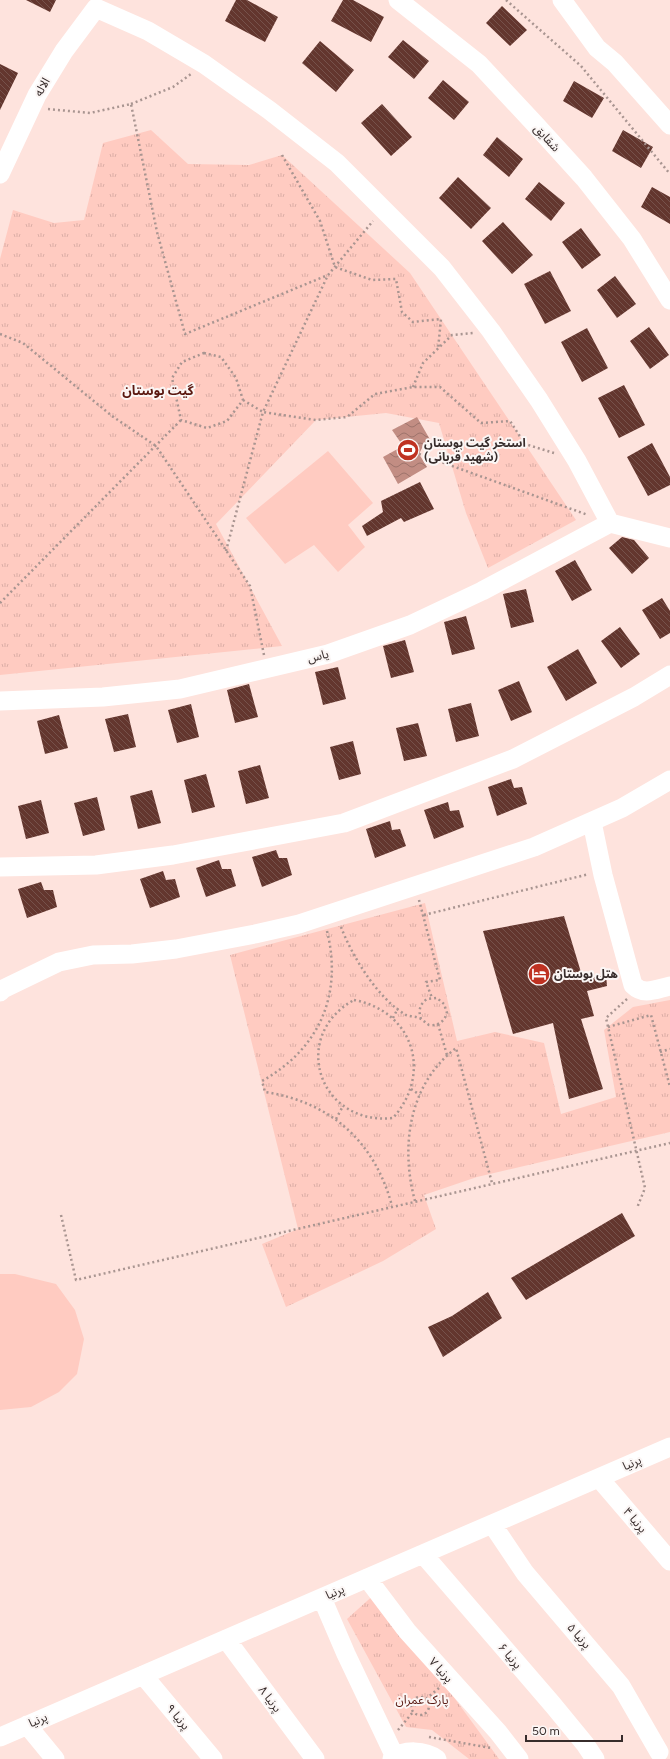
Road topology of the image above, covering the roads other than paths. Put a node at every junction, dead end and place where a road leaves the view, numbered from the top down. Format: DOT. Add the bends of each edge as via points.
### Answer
graph roads {
  1 [pos="398,0"];
  2 [pos="562,0"];
  3 [pos="95,4"];
  4 [pos="670,125"];
  5 [pos="0,174"];
  6 [pos="670,300"];
  7 [pos="610,523"];
  8 [pos="670,538"];
  9 [pos="670,675"];
  10 [pos="0,702"];
  11 [pos="670,780"];
  12 [pos="592,822"];
  13 [pos="0,867"];
  14 [pos="670,986"];
  15 [pos="0,992"];
  16 [pos="670,1447"];
  17 [pos="599,1478"];
  18 [pos="492,1524"];
  19 [pos="423,1554"];
  20 [pos="670,1561"];
  21 [pos="367,1578"];
  22 [pos="322,1598"];
  23 [pos="226,1639"];
  24 [pos="143,1675"];
  25 [pos="27,1725"];
  26 [pos="0,1737"];
  27 [pos="662,1752"];
  28 [pos="516,1755"];
  29 [pos="393,1758"];
  30 [pos="56,1759"];
  31 [pos="213,1759"];
  32 [pos="315,1759"];
  33 [pos="437,1759"];
  34 [pos="596,1759"];
  1 -- 6 [label="street, شقایق" via="479,64 584,178 632,239"];
  2 -- 4 [label="street" via="597,48 615,62"];
  3 -- 5 [label="street, الاله" via="31,107"];
  3 -- 7 [label="street" via="204,64 268,110 337,163 442,268 491,331 539,400 577,461"];
  7 -- 8 [label="street"];
  7 -- 10 [label="street, یاس" via="482,591 410,625 328,654 180,689 103,697"];
  9 -- 13 [label="street" via="634,697 513,759 344,823 173,855 96,866"];
  11 -- 12 [label="street"];
  12 -- 14 [label="street" via="602,871 633,985 645,992"];
  12 -- 15 [label="street" via="534,847 299,924 215,942 132,954 94,954 59,962 9,985"];
  16 -- 17 [label="street, پرنیا"];
  17 -- 18 [label="street, پرنیا"];
  17 -- 20 [label="street, پرنیا ۴"];
  18 -- 19 [label="street, پرنیا"];
  18 -- 27 [label="street, پرنیا ۵" via="525,1573 621,1686"];
  19 -- 21 [label="street, پرنیا"];
  19 -- 34 [label="street, پرنیا ۶"];
  21 -- 22 [label="street, پرنیا"];
  21 -- 28 [label="street, پرنیا ۷" via="407,1631"];
  22 -- 23 [label="street, پرنیا"];
  22 -- 29 [label="street"];
  23 -- 24 [label="street, پرنیا"];
  23 -- 32 [label="street, پرنیا ۸"];
  24 -- 25 [label="street, پرنیا"];
  24 -- 31 [label="street, پرنیا ۹"];
  25 -- 26 [label="street, پرنیا"];
  25 -- 30 [label="street"];
  29 -- 33 [label="street" via="408,1752 422,1752"];
}
